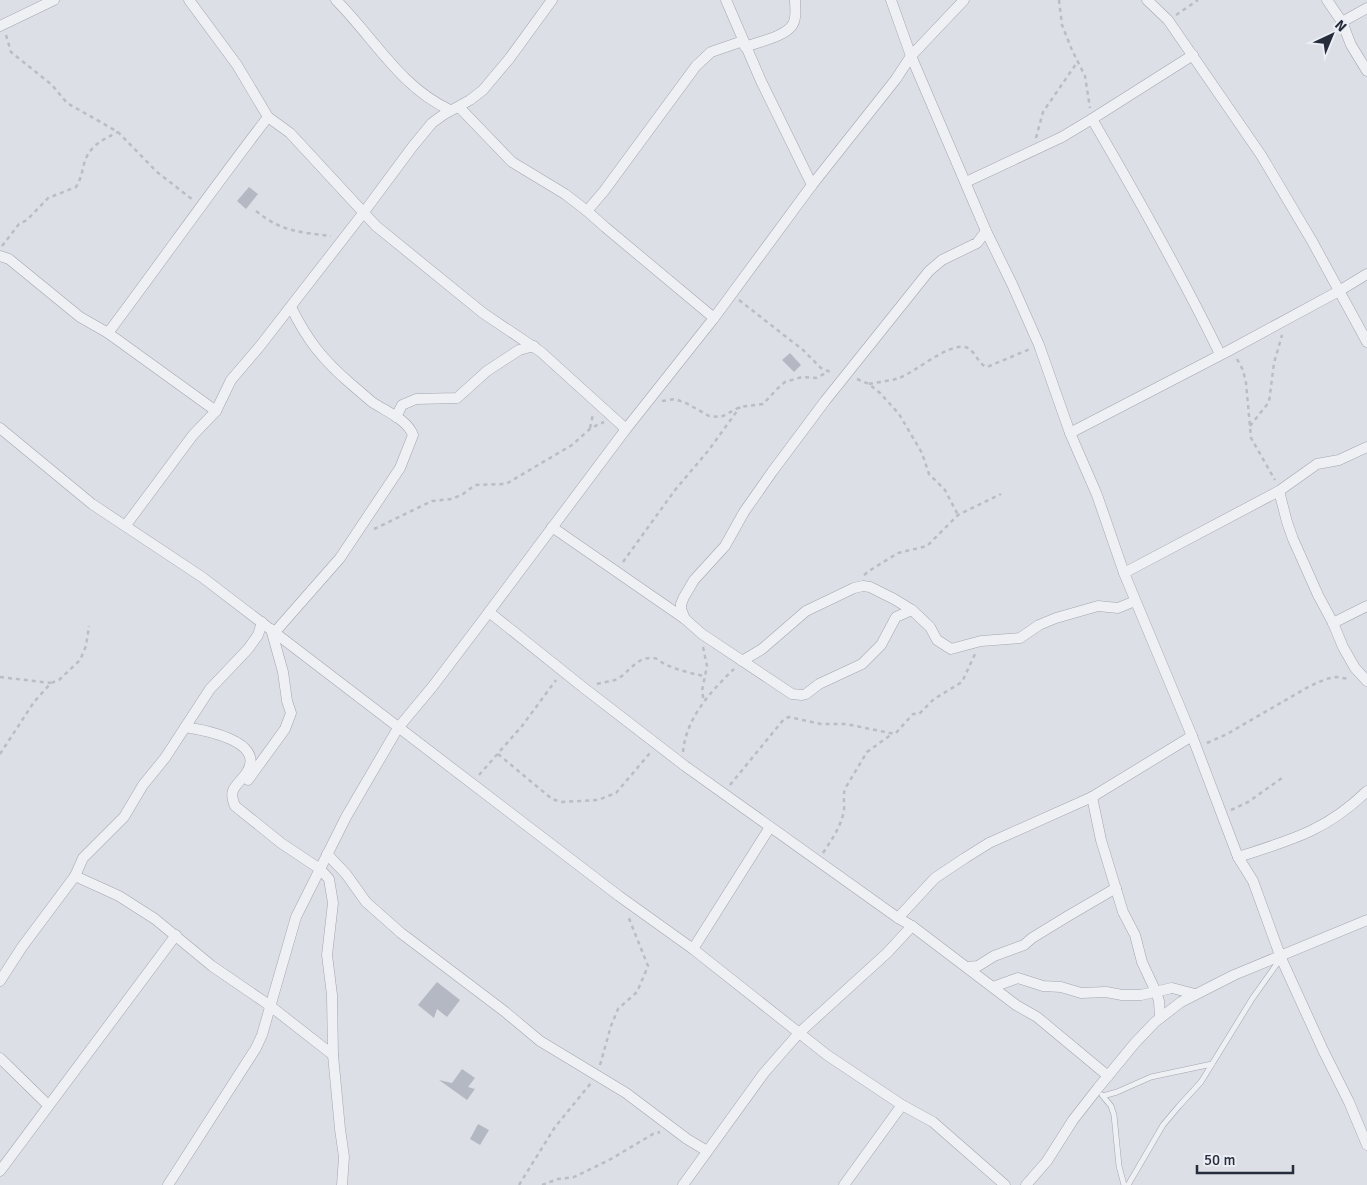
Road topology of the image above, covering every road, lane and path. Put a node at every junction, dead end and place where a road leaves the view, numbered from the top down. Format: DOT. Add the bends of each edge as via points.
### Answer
graph roads {
  1 [pos="54,0"];
  2 [pos="189,0"];
  3 [pos="336,0"];
  4 [pos="552,0"];
  5 [pos="726,0"];
  6 [pos="795,0"];
  7 [pos="891,0"];
  8 [pos="964,0"];
  9 [pos="1059,0"];
  10 [pos="1148,0"];
  11 [pos="1198,0"];
  12 [pos="1327,0"];
  13 [pos="1367,8"];
  14 [pos="1168,20"];
  15 [pos="1342,22"];
  16 [pos="2,25"];
  17 [pos="744,44"];
  18 [pos="1193,54"];
  19 [pos="911,56"];
  20 [pos="1078,61"];
  21 [pos="1367,71"];
  22 [pos="429,98"];
  23 [pos="455,109"];
  24 [pos="268,117"];
  25 [pos="1092,119"];
  26 [pos="432,123"];
  27 [pos="118,132"];
  28 [pos="1032,151"];
  29 [pos="966,182"];
  30 [pos="812,185"];
  31 [pos="200,206"];
  32 [pos="256,211"];
  33 [pos="587,211"];
  34 [pos="364,212"];
  35 [pos="986,231"];
  36 [pos="347,234"];
  37 [pos="0,249"];
  38 [pos="0,256"];
  39 [pos="1367,274"];
  40 [pos="1339,291"];
  41 [pos="732,294"];
  42 [pos="291,306"];
  43 [pos="714,318"];
  44 [pos="1289,318"];
  45 [pos="108,333"];
  46 [pos="1367,342"];
  47 [pos="1039,345"];
  48 [pos="534,346"];
  49 [pos="1230,350"];
  50 [pos="1220,354"];
  51 [pos="828,372"];
  52 [pos="845,375"];
  53 [pos="869,384"];
  54 [pos="593,400"];
  55 [pos="644,407"];
  56 [pos="740,407"];
  57 [pos="216,411"];
  58 [pos="396,417"];
  59 [pos="615,420"];
  60 [pos="1250,426"];
  61 [pos="0,428"];
  62 [pos="626,429"];
  63 [pos="589,431"];
  64 [pos="1070,433"];
  65 [pos="1367,447"];
  66 [pos="1279,491"];
  67 [pos="1001,494"];
  68 [pos="958,515"];
  69 [pos="126,525"];
  70 [pos="552,527"];
  71 [pos="352,539"];
  72 [pos="616,572"];
  73 [pos="1124,573"];
  74 [pos="854,588"];
  75 [pos="1135,601"];
  76 [pos="1367,606"];
  77 [pos="912,610"];
  78 [pos="489,612"];
  79 [pos="685,619"];
  80 [pos="1333,623"];
  81 [pos="88,626"];
  82 [pos="269,628"];
  83 [pos="700,633"];
  84 [pos="981,641"];
  85 [pos="742,661"];
  86 [pos="563,671"];
  87 [pos="0,676"];
  88 [pos="706,676"];
  89 [pos="1350,679"];
  90 [pos="1367,681"];
  91 [pos="51,683"];
  92 [pos="584,688"];
  93 [pos="704,702"];
  94 [pos="185,726"];
  95 [pos="398,728"];
  96 [pos="892,734"];
  97 [pos="1192,736"];
  98 [pos="657,744"];
  99 [pos="1196,747"];
  100 [pos="0,754"];
  101 [pos="498,754"];
  102 [pos="685,766"];
  103 [pos="1282,778"];
  104 [pos="472,783"];
  105 [pos="1367,791"];
  106 [pos="723,793"];
  107 [pos="231,797"];
  108 [pos="1092,797"];
  109 [pos="1222,812"];
  110 [pos="770,827"];
  111 [pos="327,854"];
  112 [pos="1238,856"];
  113 [pos="818,861"];
  114 [pos="320,869"];
  115 [pos="75,876"];
  116 [pos="1116,888"];
  117 [pos="619,896"];
  118 [pos="898,918"];
  119 [pos="1367,920"];
  120 [pos="912,926"];
  121 [pos="176,935"];
  122 [pos="693,949"];
  123 [pos="1281,957"];
  124 [pos="967,967"];
  125 [pos="0,981"];
  126 [pos="993,986"];
  127 [pos="1156,992"];
  128 [pos="1195,994"];
  129 [pos="269,1005"];
  130 [pos="1160,1018"];
  131 [pos="798,1033"];
  132 [pos="334,1055"];
  133 [pos="0,1058"];
  134 [pos="1212,1064"];
  135 [pos="598,1075"];
  136 [pos="1108,1076"];
  137 [pos="1101,1092"];
  138 [pos="48,1105"];
  139 [pos="902,1105"];
  140 [pos="674,1128"];
  141 [pos="1367,1145"];
  142 [pos="707,1151"];
  143 [pos="0,1172"];
  144 [pos="168,1185"];
  145 [pos="342,1185"];
  146 [pos="519,1185"];
  147 [pos="542,1185"];
  148 [pos="683,1185"];
  149 [pos="844,1185"];
  150 [pos="1006,1185"];
  151 [pos="1026,1185"];
  152 [pos="1124,1185"];
  153 [pos="1128,1185"];
  1 -- 16 [label="street"];
  2 -- 24 [label="street" via="237,65"];
  3 -- 22 [label="street" via="384,58"];
  4 -- 23 [label="street" via="495,78"];
  5 -- 17 [label="street"];
  6 -- 17 [label="street" via="796,15 789,30"];
  7 -- 19 [label="street"];
  8 -- 19 [label="street"];
  9 -- 20 [label="path" via="1062,25"];
  10 -- 14 [label="street"];
  11 -- 14 [label="path"];
  12 -- 15 [label="street"];
  13 -- 15 [label="street"];
  14 -- 18 [label="street"];
  15 -- 21 [label="street" via="1351,46"];
  16 -- 27 [label="path" via="11,52 52,85 71,106"];
  17 -- 30 [label="street"];
  17 -- 33 [label="street" via="711,52 696,66"];
  18 -- 25 [label="street"];
  18 -- 40 [label="street" via="1261,155"];
  19 -- 29 [label="street"];
  19 -- 30 [label="street"];
  20 -- 25 [label="path"];
  20 -- 28 [label="path" via="1043,112"];
  22 -- 23 [label="street"];
  22 -- 26 [label="street"];
  23 -- 26 [label="street"];
  23 -- 33 [label="street" via="512,162"];
  24 -- 31 [label="street"];
  24 -- 34 [label="street" via="290,133"];
  25 -- 28 [label="street"];
  25 -- 50 [label="street" via="1153,224"];
  26 -- 34 [label="street"];
  27 -- 31 [label="path" via="157,172"];
  27 -- 37 [label="path" via="91,149 76,187 48,198 19,224"];
  28 -- 29 [label="street"];
  29 -- 35 [label="street"];
  30 -- 41 [label="street"];
  31 -- 45 [label="street"];
  32 -- 36 [label="path" via="285,229 335,236"];
  33 -- 43 [label="street"];
  34 -- 36 [label="street"];
  34 -- 48 [label="street" via="400,247 483,313"];
  35 -- 47 [label="street"];
  35 -- 52 [label="street" via="978,243 942,260 928,271"];
  36 -- 42 [label="street"];
  38 -- 45 [label="street" via="9,259 80,318"];
  39 -- 40 [label="street"];
  40 -- 44 [label="street"];
  40 -- 46 [label="street"];
  41 -- 43 [label="street"];
  41 -- 51 [label="path"];
  42 -- 57 [label="street" via="231,380"];
  42 -- 58 [label="street" via="315,350 355,388"];
  43 -- 55 [label="street"];
  44 -- 49 [label="street"];
  44 -- 60 [label="path" via="1277,349 1268,402"];
  45 -- 57 [label="street"];
  47 -- 53 [label="path" via="987,367 970,349 956,348 900,378"];
  47 -- 64 [label="street"];
  48 -- 54 [label="street"];
  48 -- 58 [label="street" via="519,350 487,371 457,398 416,398 402,405"];
  49 -- 50 [label="street"];
  49 -- 60 [label="path" via="1240,363 1244,376"];
  50 -- 64 [label="street"];
  51 -- 52 [label="path"];
  51 -- 56 [label="path" via="816,378 802,377 786,382 762,404"];
  52 -- 53 [label="path"];
  52 -- 79 [label="street" via="757,492 725,546 694,580 681,604"];
  53 -- 68 [label="path" via="899,414 922,453 929,474 944,490"];
  54 -- 59 [label="street"];
  54 -- 63 [label="path"];
  55 -- 56 [label="path" via="675,399 715,417 727,415"];
  55 -- 62 [label="street"];
  56 -- 72 [label="path"];
  57 -- 69 [label="street" via="187,442"];
  58 -- 71 [label="street" via="411,430 412,441 400,468"];
  59 -- 62 [label="street"];
  59 -- 63 [label="path" via="599,423"];
  60 -- 66 [label="path" via="1254,445 1272,472"];
  61 -- 69 [label="street" via="92,504"];
  62 -- 70 [label="street"];
  63 -- 71 [label="path" via="572,445 506,484 475,485 452,499 432,501"];
  64 -- 73 [label="street" via="1097,495"];
  65 -- 66 [label="street" via="1339,460 1317,464"];
  66 -- 73 [label="street"];
  66 -- 80 [label="street" via="1293,539"];
  67 -- 68 [label="path"];
  68 -- 74 [label="path" via="930,544 898,553 866,574"];
  69 -- 82 [label="street"];
  70 -- 72 [label="street"];
  70 -- 78 [label="street"];
  71 -- 82 [label="street" via="340,558"];
  72 -- 79 [label="street"];
  73 -- 75 [label="street"];
  74 -- 77 [label="street" via="870,588"];
  74 -- 85 [label="street" via="806,611 762,649"];
  75 -- 84 [label="street" via="1118,608 1098,606 1056,618 1020,638"];
  75 -- 97 [label="street"];
  76 -- 80 [label="street"];
  77 -- 84 [label="street" via="930,627 937,640 951,649"];
  77 -- 85 [label="street" via="896,617 881,645 862,664 819,684 802,696 788,692"];
  78 -- 86 [label="street"];
  78 -- 95 [label="street"];
  79 -- 83 [label="street"];
  80 -- 90 [label="street" via="1355,668"];
  81 -- 91 [label="path" via="86,646 80,660 59,680"];
  82 -- 94 [label="street" via="258,635 210,690"];
  82 -- 95 [label="street"];
  82 -- 107 [label="street" via="283,672 290,720 250,778"];
  83 -- 85 [label="street"];
  83 -- 88 [label="path"];
  84 -- 96 [label="path" via="962,682 934,699 919,714 913,714"];
  85 -- 93 [label="path"];
  86 -- 92 [label="street"];
  86 -- 101 [label="path"];
  87 -- 91 [label="path"];
  88 -- 92 [label="path" via="696,676 655,658 644,658 615,680"];
  88 -- 93 [label="path" via="702,691"];
  89 -- 99 [label="path" via="1336,677 1310,686 1227,734"];
  91 -- 100 [label="path" via="34,702"];
  92 -- 98 [label="street"];
  93 -- 102 [label="path" via="696,712 685,742"];
  94 -- 107 [label="street" via="228,738 250,754 248,771"];
  94 -- 115 [label="street" via="124,817 82,858"];
  95 -- 104 [label="street"];
  95 -- 111 [label="street"];
  96 -- 106 [label="path" via="789,717"];
  96 -- 113 [label="path" via="866,752 846,787 841,823"];
  97 -- 99 [label="street"];
  97 -- 108 [label="street"];
  98 -- 101 [label="path" via="621,789 598,800 560,802 552,799"];
  98 -- 102 [label="street"];
  99 -- 109 [label="street"];
  101 -- 104 [label="path"];
  102 -- 106 [label="street"];
  103 -- 109 [label="path" via="1235,810"];
  104 -- 117 [label="street"];
  105 -- 112 [label="street" via="1321,827 1295,839"];
  106 -- 110 [label="street"];
  107 -- 114 [label="street" via="235,806 250,819"];
  108 -- 116 [label="street"];
  108 -- 118 [label="street" via="965,858 934,878"];
  109 -- 112 [label="street"];
  110 -- 113 [label="street"];
  110 -- 122 [label="street"];
  111 -- 114 [label="street"];
  111 -- 135 [label="street" via="366,902 401,933 540,1041"];
  112 -- 123 [label="street" via="1253,881"];
  113 -- 118 [label="street"];
  114 -- 129 [label="street" via="296,917"];
  114 -- 132 [label="street" via="329,879 333,903 328,955"];
  115 -- 121 [label="street" via="119,896"];
  115 -- 125 [label="street"];
  116 -- 124 [label="street" via="1032,938 1024,946 994,956 978,966"];
  116 -- 127 [label="street"];
  117 -- 122 [label="street"];
  117 -- 135 [label="path" via="648,966 637,992 618,1009"];
  118 -- 120 [label="street"];
  119 -- 123 [label="street"];
  120 -- 124 [label="street"];
  120 -- 131 [label="street" via="887,953"];
  121 -- 129 [label="street" via="212,966"];
  121 -- 138 [label="street"];
  122 -- 131 [label="street"];
  123 -- 128 [label="street"];
  123 -- 134 [label="lane"];
  123 -- 141 [label="street"];
  124 -- 126 [label="street"];
  126 -- 127 [label="street" via="1018,978 1082,993 1141,995"];
  126 -- 136 [label="street" via="1037,1017"];
  127 -- 128 [label="street" via="1172,988"];
  127 -- 130 [label="street"];
  128 -- 130 [label="street"];
  129 -- 132 [label="street"];
  129 -- 144 [label="street" via="262,1035 251,1058"];
  130 -- 136 [label="street"];
  131 -- 139 [label="street"];
  131 -- 142 [label="street"];
  132 -- 145 [label="street" via="344,1157"];
  133 -- 138 [label="street"];
  134 -- 137 [label="lane" via="1151,1077 1117,1092"];
  134 -- 153 [label="lane" via="1201,1082 1163,1125"];
  135 -- 140 [label="street"];
  135 -- 146 [label="path" via="555,1127"];
  136 -- 137 [label="street"];
  137 -- 151 [label="street" via="1073,1120"];
  137 -- 152 [label="lane" via="1114,1115"];
  138 -- 143 [label="street"];
  139 -- 149 [label="street"];
  139 -- 150 [label="street" via="933,1122"];
  140 -- 142 [label="street"];
  140 -- 147 [label="path" via="653,1134 574,1177"];
  142 -- 148 [label="street"];
}
